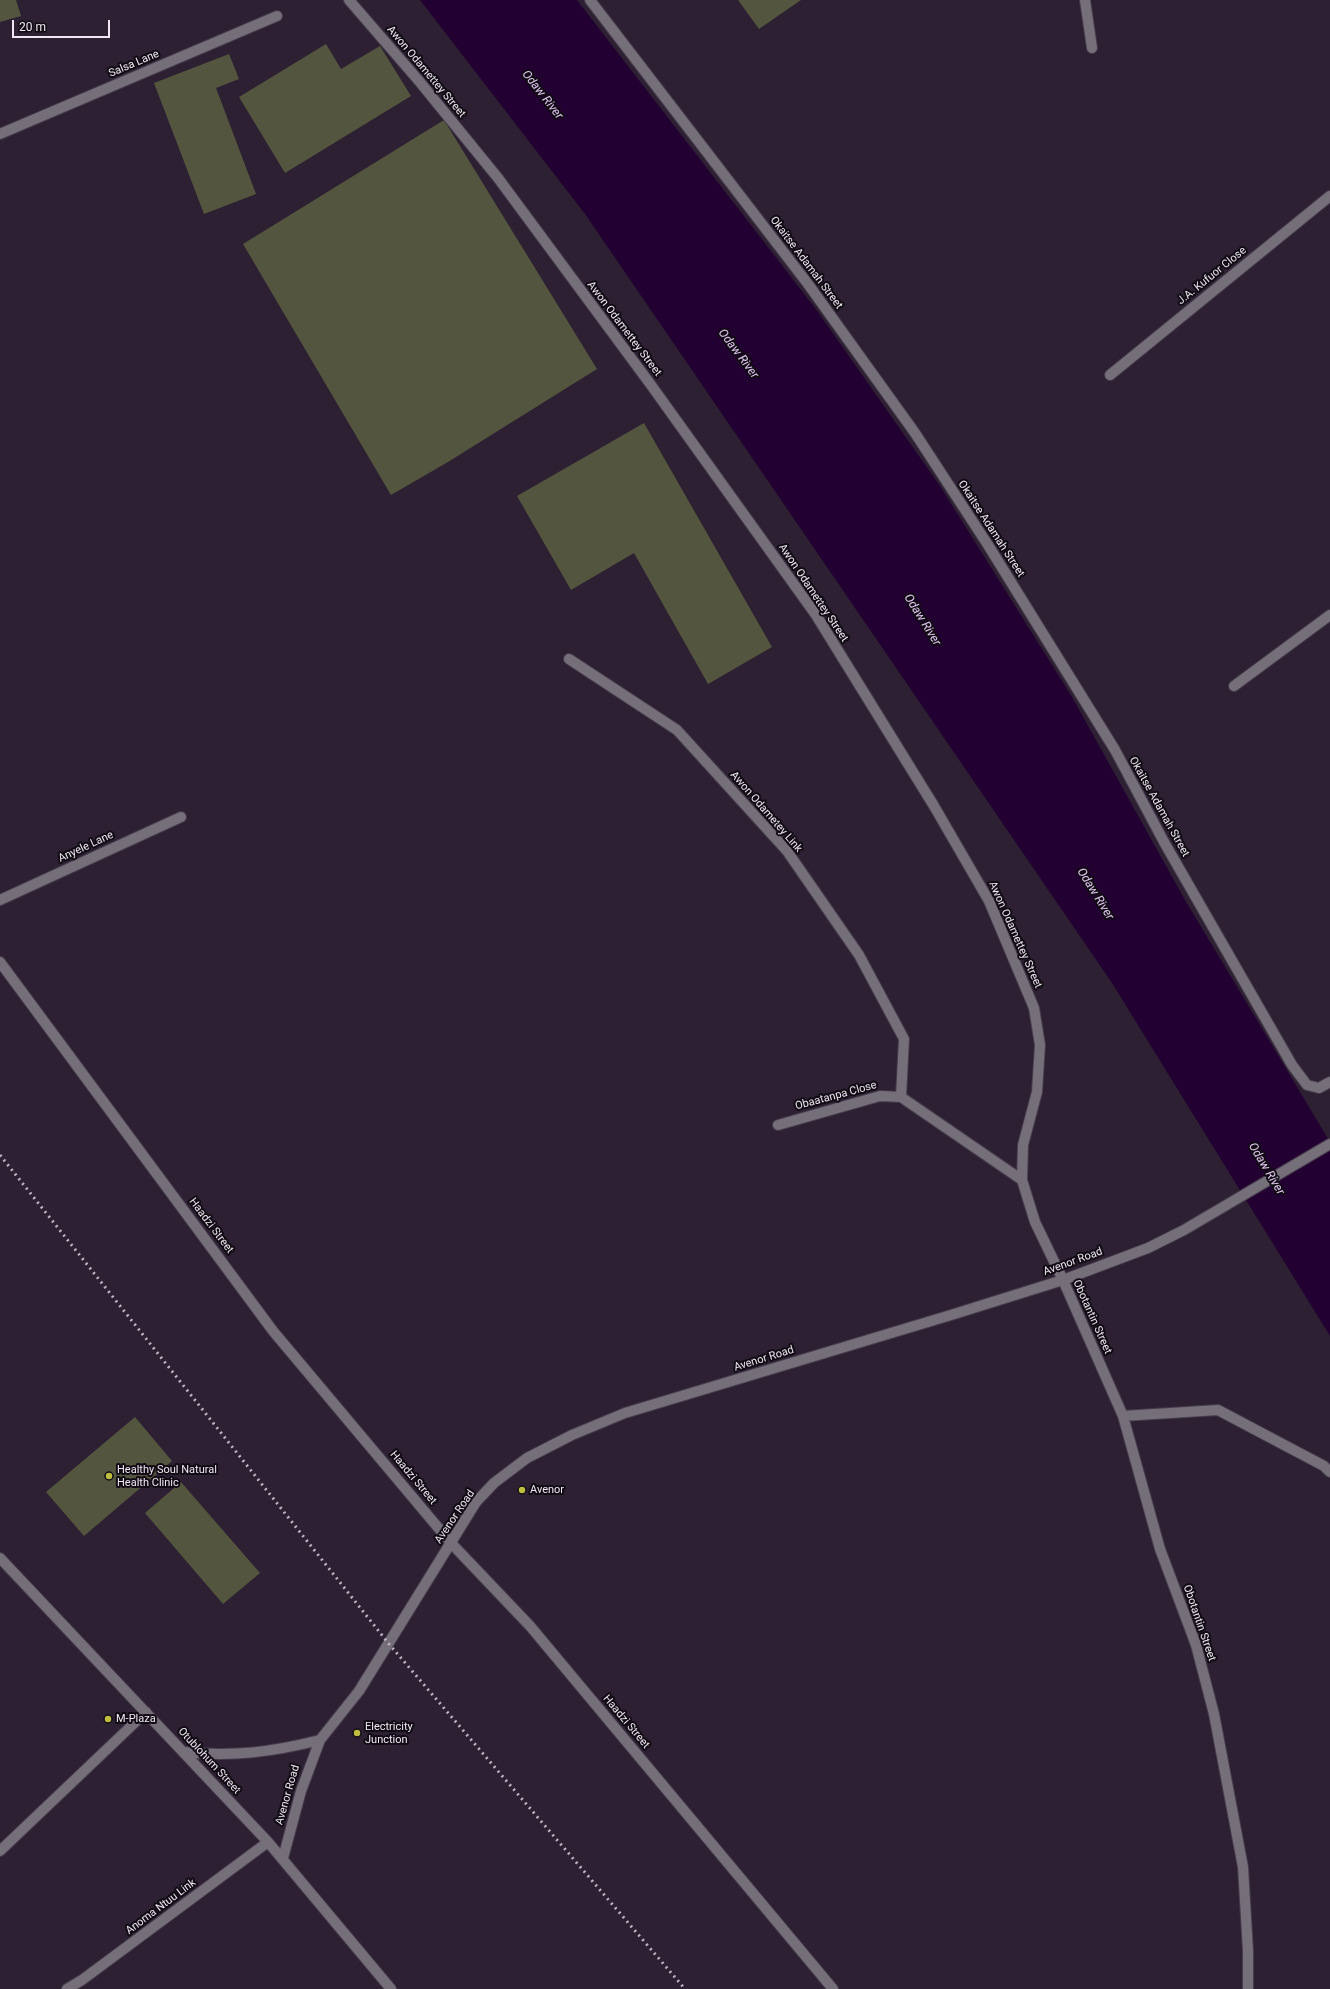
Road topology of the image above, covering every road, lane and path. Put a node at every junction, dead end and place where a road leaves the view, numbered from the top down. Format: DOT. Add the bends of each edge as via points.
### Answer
graph roads {
  1 [pos="349,0"];
  2 [pos="590,0"];
  3 [pos="1085,0"];
  4 [pos="277,16"];
  5 [pos="1092,48"];
  6 [pos="0,134"];
  7 [pos="1330,196"];
  8 [pos="1110,375"];
  9 [pos="1330,615"];
  10 [pos="569,659"];
  11 [pos="1234,686"];
  12 [pos="181,817"];
  13 [pos="0,900"];
  14 [pos="0,962"];
  15 [pos="1330,1082"];
  16 [pos="902,1097"];
  17 [pos="778,1125"];
  18 [pos="1330,1144"];
  19 [pos="1022,1180"];
  20 [pos="1063,1280"];
  21 [pos="1123,1416"];
  22 [pos="1330,1472"];
  23 [pos="451,1543"];
  24 [pos="0,1558"];
  25 [pos="146,1712"];
  26 [pos="320,1740"];
  27 [pos="184,1752"];
  28 [pos="268,1842"];
  29 [pos="0,1851"];
  30 [pos="283,1858"];
  31 [pos="66,1989"];
  32 [pos="391,1989"];
  33 [pos="833,1989"];
  34 [pos="1248,1989"];
  1 -- 19 [label="street, Awon Odamettey Street" via="498,178 812,609 989,901 1034,1008 1040,1045 1037,1092 1023,1145"];
  2 -- 15 [label="street, Okaitse Adamah Street" via="808,284 915,433 1115,750 1164,842 1292,1065 1307,1085 1319,1088"];
  3 -- 5 [label="street"];
  4 -- 6 [label="street, Salsa Lane"];
  7 -- 8 [label="street, J.A. Kufuor Close"];
  9 -- 11 [label="street"];
  10 -- 16 [label="street, Awon Odametey Link" via="676,730 787,852 859,954 904,1039"];
  12 -- 13 [label="street, Anyele Lane"];
  14 -- 23 [label="street, Haadzi Street" via="274,1331"];
  16 -- 17 [label="street, Obaatanpa Close" via="880,1096"];
  16 -- 19 [label="street"];
  18 -- 20 [label="street, Avenor Road" via="1184,1230 1148,1248"];
  19 -- 20 [label="street, Awon Odamettey Street" via="1035,1222"];
  20 -- 21 [label="street, Obotantin Street"];
  20 -- 23 [label="street, Avenor Road" via="625,1413 572,1435 527,1458 494,1483 476,1502"];
  21 -- 22 [label="street" via="1218,1410 1324,1466"];
  21 -- 34 [label="street, Obotantin Street" via="1160,1549 1196,1645 1214,1714 1243,1867"];
  23 -- 26 [label="street, Avenor Road" via="359,1691"];
  23 -- 33 [label="street, Haadzi Street" via="530,1626"];
  24 -- 25 [label="street, Otublohum Street"];
  25 -- 27 [label="street, Otublohum Street"];
  25 -- 29 [label="street"];
  26 -- 27 [label="street, Avenor Road" via="248,1754 214,1755"];
  26 -- 30 [label="street, Avenor Road" via="300,1791"];
  27 -- 28 [label="street, Otublohum Street"];
  28 -- 30 [label="street, Otublohum Street"];
  28 -- 31 [label="street, Anoma Ntuu Link" via="82,1980"];
  30 -- 32 [label="street, Otublohum Street"];
}
